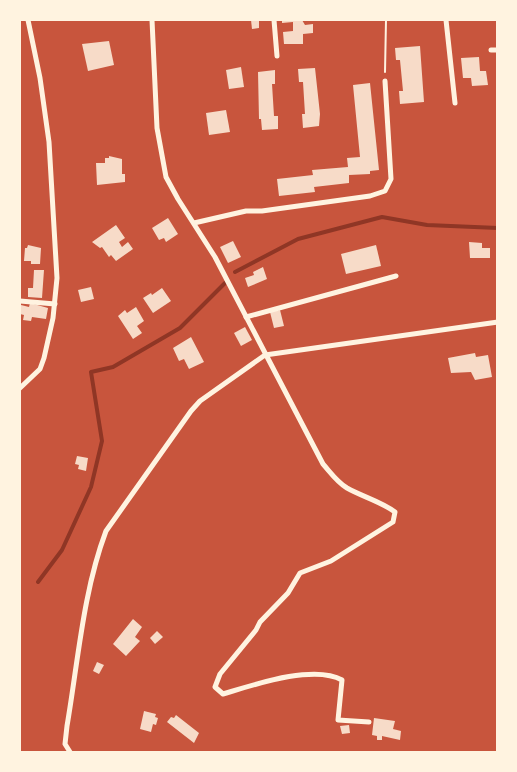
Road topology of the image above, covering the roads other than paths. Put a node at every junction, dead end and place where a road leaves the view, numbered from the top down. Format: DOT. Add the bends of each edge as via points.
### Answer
graph roads {
  1 [pos="28,20"];
  2 [pos="152,20"];
  3 [pos="274,20"];
  4 [pos="446,20"];
  5 [pos="277,56"];
  6 [pos="385,81"];
  7 [pos="455,103"];
  8 [pos="194,223"];
  9 [pos="396,276"];
  10 [pos="20,302"];
  11 [pos="55,304"];
  12 [pos="246,317"];
  13 [pos="498,322"];
  14 [pos="265,355"];
  15 [pos="20,388"];
  16 [pos="369,722"];
  17 [pos="70,753"];
  1 -- 11 [label="street" via="49,142"];
  2 -- 8 [label="street" via="157,128 166,177"];
  3 -- 5 [label="street"];
  4 -- 7 [label="street"];
  6 -- 8 [label="street" via="391,178 385,191 246,211"];
  8 -- 12 [label="street"];
  9 -- 12 [label="street"];
  10 -- 11 [label="street"];
  11 -- 15 [label="street" via="40,369"];
  12 -- 14 [label="street"];
  13 -- 14 [label="street"];
  14 -- 16 [label="street" via="323,464 349,489 384,503 394,512 393,522 331,561 300,573 288,593 220,674 215,687 223,694 306,674 334,676 342,680 338,720"];
  14 -- 17 [label="street" via="200,401 106,531 86,608 67,726"];
}
